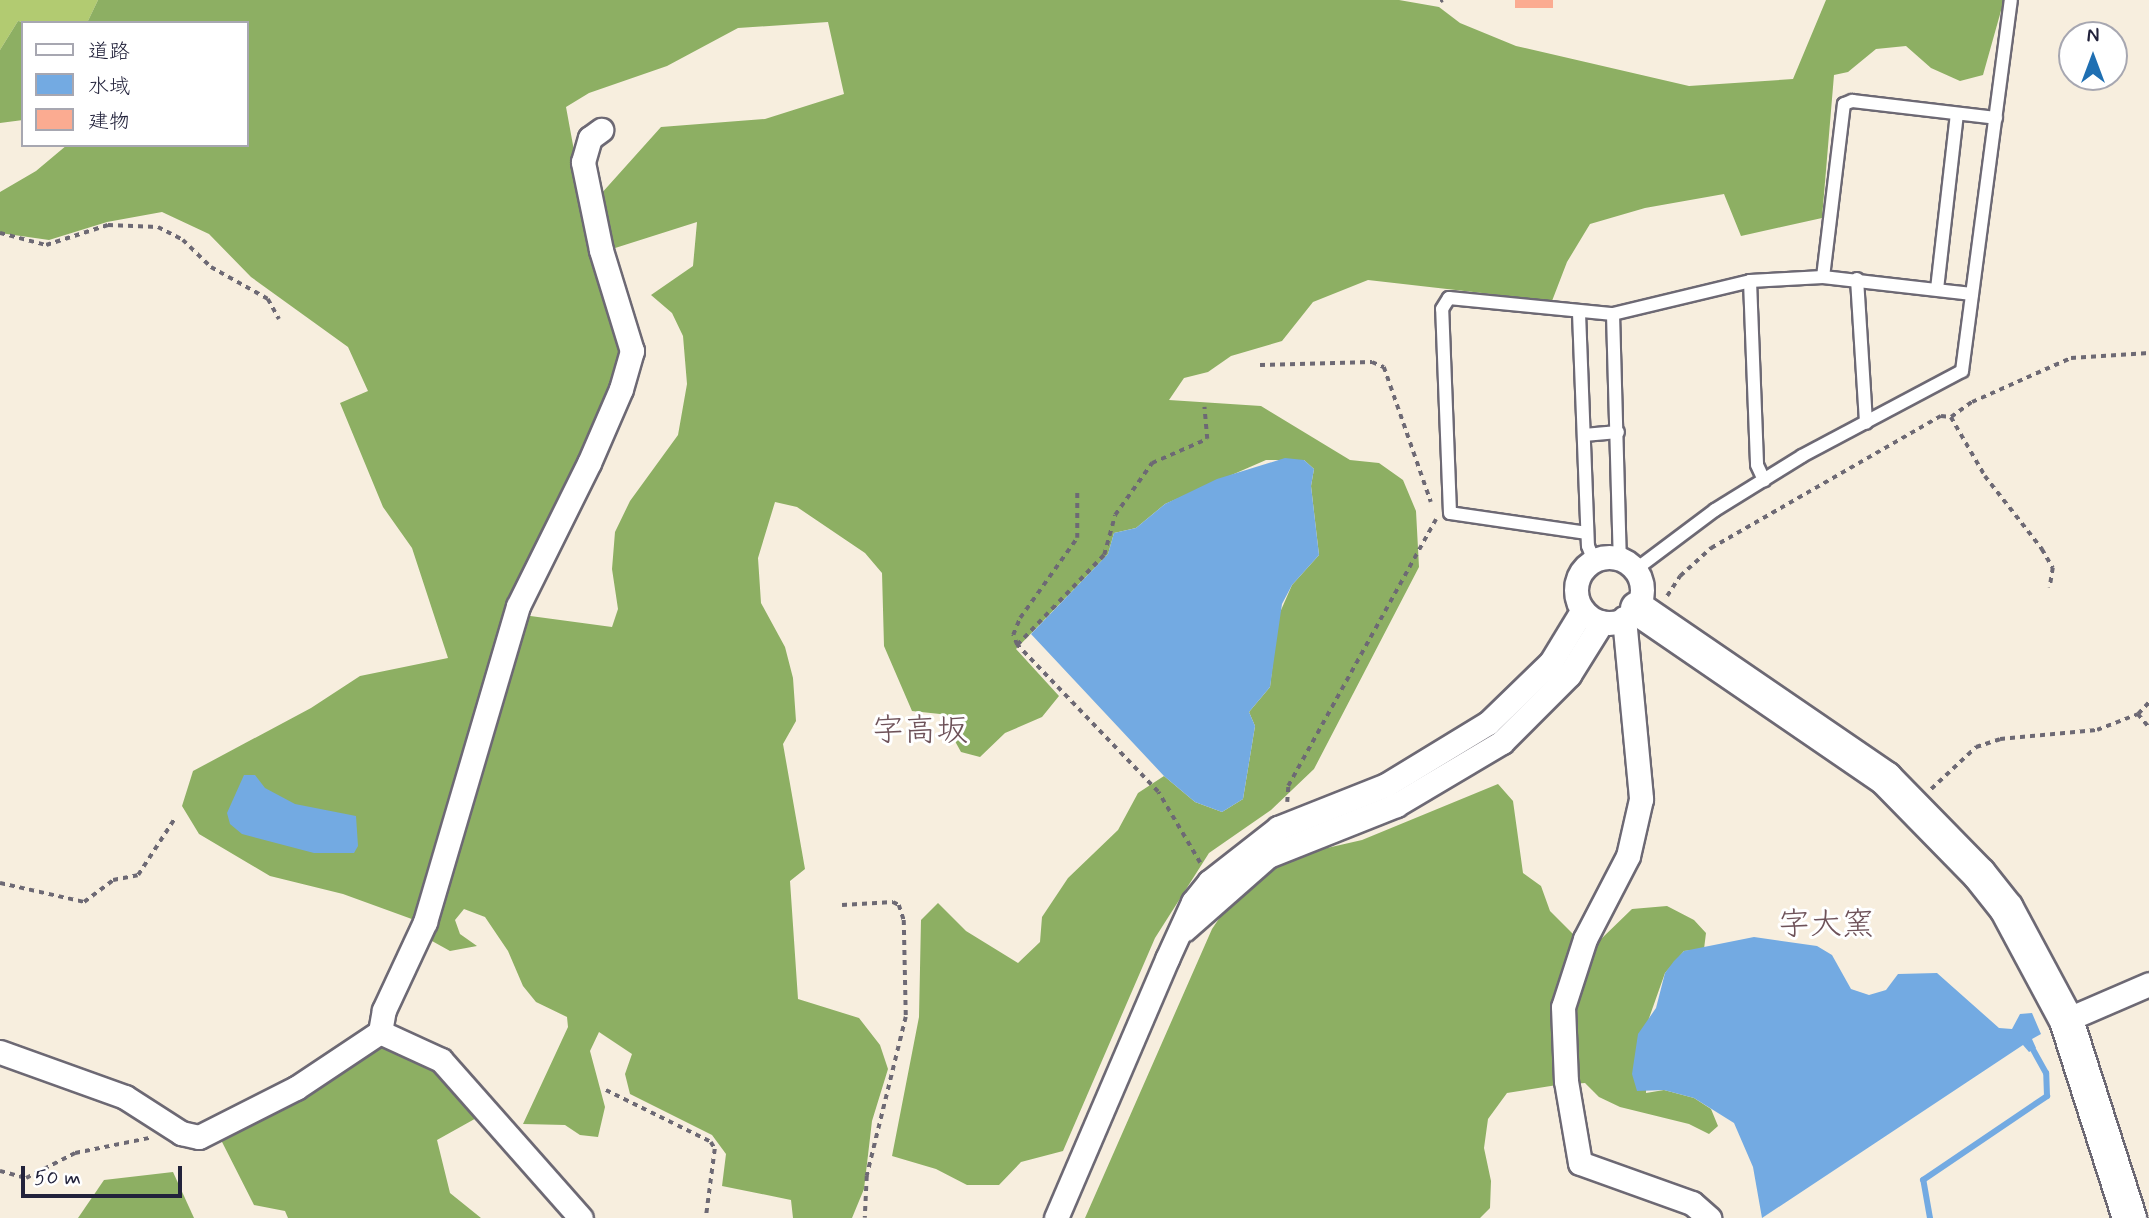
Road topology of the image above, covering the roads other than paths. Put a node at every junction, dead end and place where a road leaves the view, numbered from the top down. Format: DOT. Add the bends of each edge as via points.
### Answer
graph roads {
  1 [pos="2011,0"];
  2 [pos="1957,114"];
  3 [pos="1996,118"];
  4 [pos="601,130"];
  5 [pos="1823,277"];
  6 [pos="1857,279"];
  7 [pos="1750,281"];
  8 [pos="1937,289"];
  9 [pos="1972,294"];
  10 [pos="1580,313"];
  11 [pos="1613,314"];
  12 [pos="1866,424"];
  13 [pos="1618,432"];
  14 [pos="1584,435"];
  15 [pos="1764,480"];
  16 [pos="1587,533"];
  17 [pos="1594,561"];
  18 [pos="1627,565"];
  19 [pos="1634,608"];
  20 [pos="1592,617"];
  21 [pos="1408,786"];
  22 [pos="1328,808"];
  23 [pos="1337,830"];
  24 [pos="1180,932"];
  25 [pos="2149,984"];
  26 [pos="2066,1020"];
  27 [pos="380,1032"];
  28 [pos="0,1052"];
  29 [pos="581,1218"];
  30 [pos="1056,1218"];
  31 [pos="1709,1218"];
  32 [pos="2129,1218"];
  1 -- 3 [label="lane"];
  2 -- 3 [label="lane"];
  2 -- 5 [label="lane" via="1852,101 1844,104"];
  2 -- 8 [label="lane"];
  3 -- 9 [label="lane"];
  4 -- 27 [label="street" via="590,138 583,162 601,250 632,351 589,463 518,606 425,922 384,1010"];
  5 -- 6 [label="lane"];
  5 -- 7 [label="lane"];
  6 -- 8 [label="lane"];
  6 -- 12 [label="lane"];
  7 -- 11 [label="lane"];
  7 -- 15 [label="lane" via="1757,465"];
  8 -- 9 [label="lane"];
  9 -- 12 [label="lane" via="1962,371"];
  10 -- 11 [label="lane"];
  10 -- 14 [label="lane"];
  10 -- 16 [label="lane" via="1460,297 1449,298 1442,309 1450,513"];
  11 -- 13 [label="lane"];
  12 -- 15 [label="lane"];
  13 -- 14 [label="lane"];
  13 -- 18 [label="lane"];
  14 -- 16 [label="lane"];
  15 -- 18 [label="lane"];
  16 -- 17 [label="lane"];
  17 -- 18 [label="street"];
  17 -- 20 [label="street" via="1577,579 1576,594"];
  18 -- 19 [label="street"];
  19 -- 20 [label="street"];
  19 -- 26 [label="street" via="1850,751 1915,806 2006,908"];
  19 -- 31 [label="street" via="1641,799 1628,856 1585,939 1563,1007 1566,1081 1580,1163 1692,1203"];
  20 -- 21 [label="street" via="1560,668 1502,742"];
  21 -- 22 [label="street"];
  21 -- 23 [label="street"];
  22 -- 23 [label="street"];
  22 -- 24 [label="street" via="1292,821 1239,854 1194,902"];
  23 -- 24 [label="street" via="1268,856"];
  24 -- 30 [label="street"];
  25 -- 26 [label="street"];
  26 -- 32 [label="street"];
  27 -- 28 [label="street" via="296,1088 198,1137 125,1097"];
  27 -- 29 [label="street" via="441,1060"];
}
